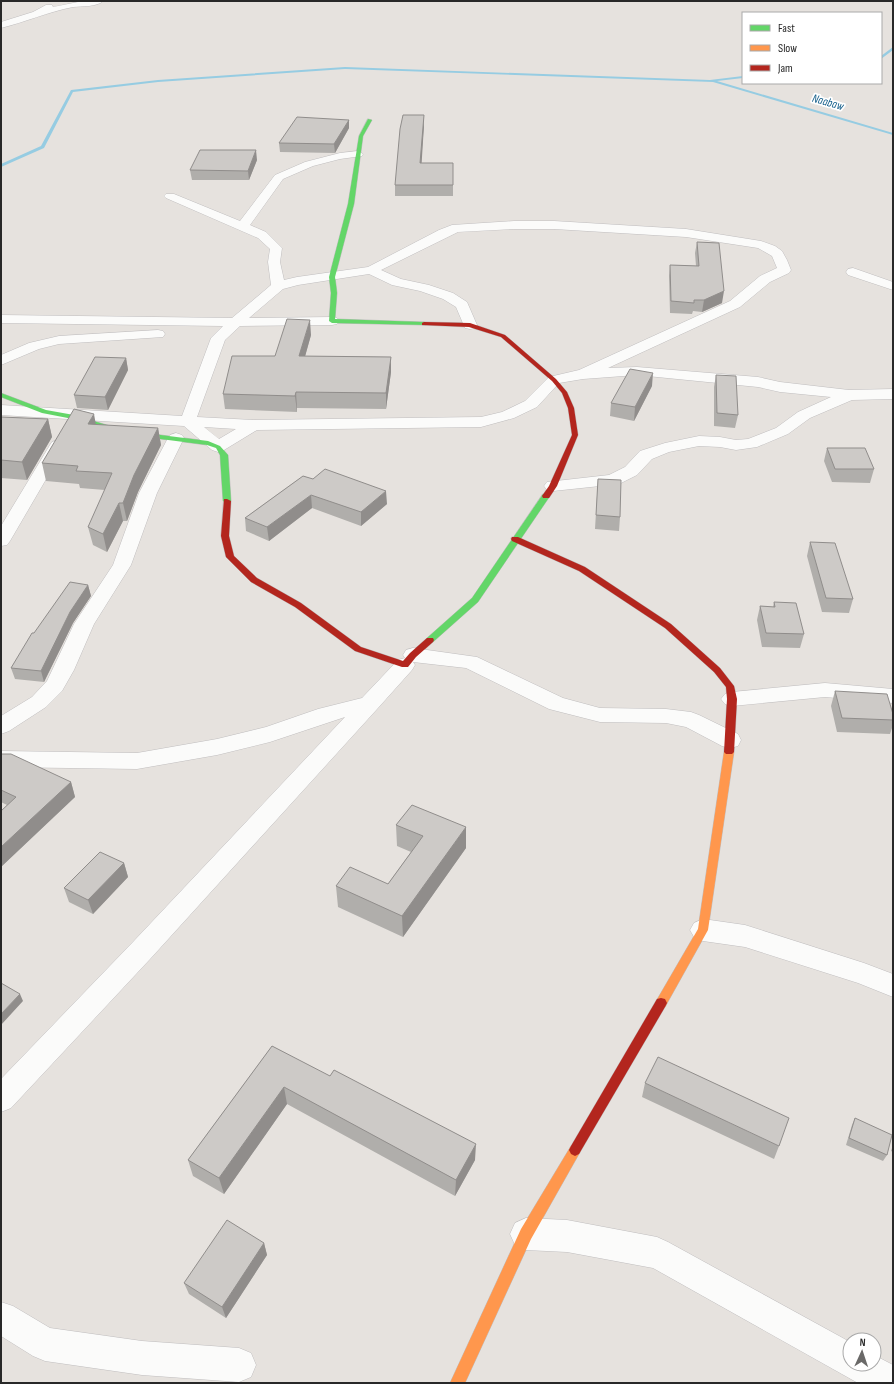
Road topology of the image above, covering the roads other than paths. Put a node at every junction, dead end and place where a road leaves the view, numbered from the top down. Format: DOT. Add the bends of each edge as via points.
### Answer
graph roads {
  1 [pos="59,1"];
  2 [pos="99,1"];
  3 [pos="36,14"];
  4 [pos="1,25"];
  5 [pos="370,120"];
  6 [pos="358,154"];
  7 [pos="170,196"];
  8 [pos="243,226"];
  9 [pos="371,270"];
  10 [pos="854,272"];
  11 [pos="332,277"];
  12 [pos="278,286"];
  13 [pos="893,286"];
  14 [pos="1,319"];
  15 [pos="332,321"];
  16 [pos="237,322"];
  17 [pos="470,325"];
  18 [pos="1,361"];
  19 [pos="583,374"];
  20 [pos="554,380"];
  21 [pos="893,394"];
  22 [pos="1,395"];
  23 [pos="849,395"];
  24 [pos="1,410"];
  25 [pos="44,412"];
  26 [pos="74,418"];
  27 [pos="188,421"];
  28 [pos="253,425"];
  29 [pos="176,438"];
  30 [pos="218,447"];
  31 [pos="553,486"];
  32 [pos="515,540"];
  33 [pos="1,541"];
  34 [pos="409,660"];
  35 [pos="893,696"];
  36 [pos="732,699"];
  37 [pos="371,703"];
  38 [pos="1,726"];
  39 [pos="730,740"];
  40 [pos="1,760"];
  41 [pos="703,930"];
  42 [pos="893,986"];
  43 [pos="1,1098"];
  44 [pos="526,1234"];
  45 [pos="1,1318"];
  46 [pos="842,1356"];
  47 [pos="239,1366"];
  48 [pos="872,1372"];
  49 [pos="457,1383"];
  50 [pos="892,1383"];
  1 -- 3 [label="street"];
  2 -- 3 [label="street" via="72,4"];
  3 -- 4 [label="street"];
  5 -- 6 [label="street" via="361,136"];
  6 -- 8 [label="street" via="309,164 279,176"];
  6 -- 11 [label="street" via="351,204"];
  7 -- 8 [label="street"];
  8 -- 12 [label="street" via="262,235 276,248 274,262"];
  9 -- 11 [label="street"];
  9 -- 17 [label="street" via="397,282 448,296 462,305"];
  9 -- 19 [label="street" via="456,228 514,225 686,233 761,245 781,257 784,270 765,279 735,304"];
  10 -- 13 [label="street"];
  11 -- 12 [label="street" via="316,277"];
  11 -- 15 [label="street"];
  12 -- 16 [label="street"];
  14 -- 16 [label="street"];
  15 -- 16 [label="street"];
  15 -- 17 [label="street"];
  16 -- 18 [label="street" via="180,333 59,340 34,346"];
  16 -- 27 [label="street" via="218,338"];
  17 -- 20 [label="street" via="502,336"];
  19 -- 20 [label="street"];
  19 -- 23 [label="street" via="645,371 758,382"];
  20 -- 28 [label="street" via="531,404 508,415 481,422"];
  20 -- 31 [label="street" via="565,392 571,408 575,434"];
  21 -- 23 [label="street"];
  22 -- 25 [label="street"];
  23 -- 31 [label="street" via="804,415 782,431 751,444 698,441 665,448 646,455 631,471 614,480"];
  24 -- 25 [label="street"];
  25 -- 26 [label="street"];
  25 -- 27 [label="street"];
  26 -- 29 [label="street" via="109,428"];
  26 -- 33 [label="street"];
  27 -- 28 [label="street"];
  27 -- 30 [label="street"];
  28 -- 30 [label="street"];
  29 -- 30 [label="street" via="208,442"];
  29 -- 38 [label="street" via="148,492 122,565 84,624 55,686 39,702"];
  30 -- 34 [label="street" via="224,455 227,505 225,536 230,557 254,580 298,605 358,648"];
  31 -- 32 [label="street"];
  32 -- 34 [label="street" via="475,600"];
  32 -- 36 [label="street" via="582,569 668,626 717,670 730,686"];
  34 -- 37 [label="street"];
  34 -- 39 [label="street" via="470,662 557,704 600,714 666,716 691,720"];
  35 -- 36 [label="street" via="825,690"];
  36 -- 39 [label="street"];
  37 -- 40 [label="street" via="326,714 270,734 217,747 137,761 10,758"];
  37 -- 43 [label="street"];
  39 -- 41 [label="street"];
  41 -- 42 [label="street" via="745,936 864,974"];
  41 -- 44 [label="street"];
  44 -- 46 [label="street" via="567,1236 658,1253"];
  44 -- 49 [label="street"];
  45 -- 47 [label="street" via="45,1344 142,1358"];
  48 -- 50 [label="street"];
}
